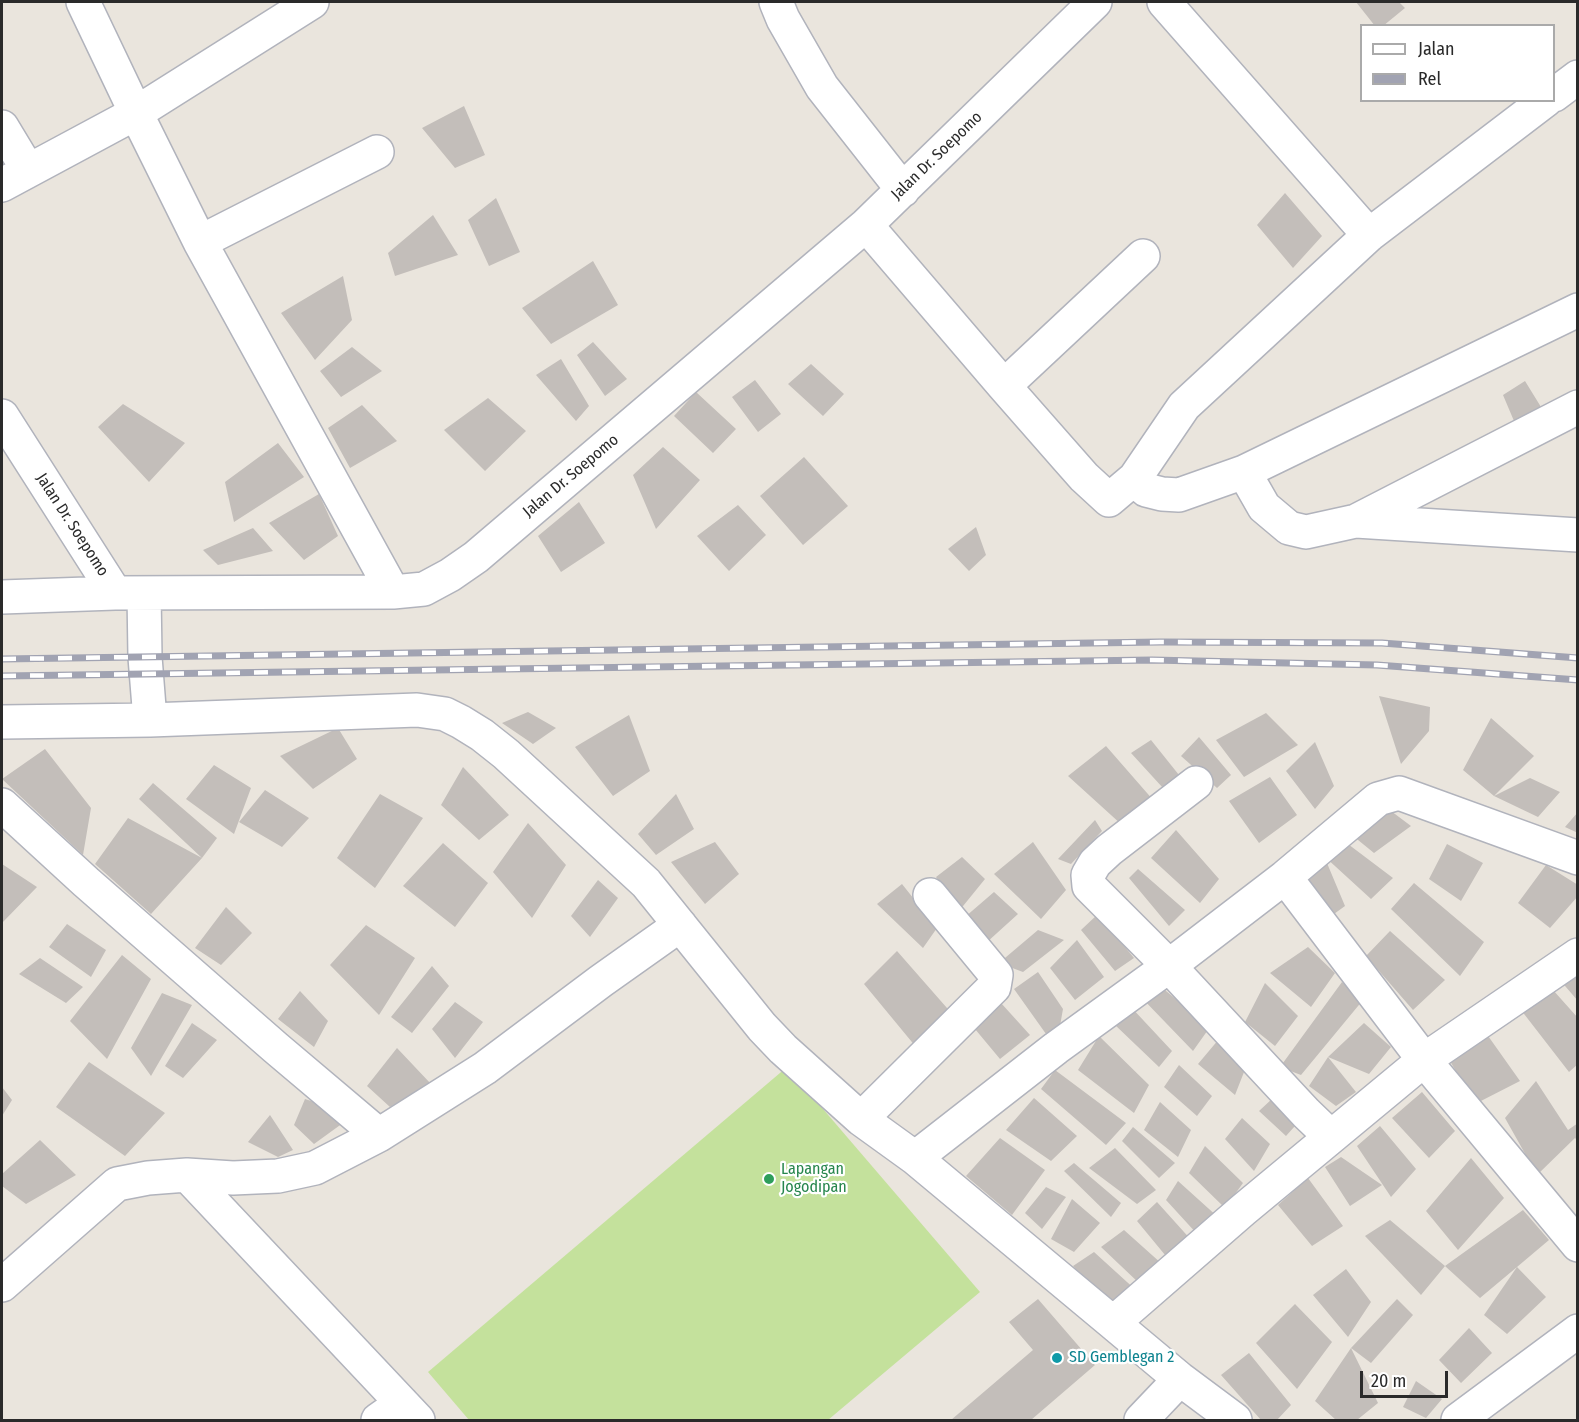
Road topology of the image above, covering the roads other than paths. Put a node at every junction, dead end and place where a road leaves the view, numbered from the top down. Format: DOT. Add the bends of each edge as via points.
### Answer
graph roads {
  1 [pos="83,2"];
  2 [pos="312,2"];
  3 [pos="776,2"];
  4 [pos="1095,2"];
  5 [pos="1164,2"];
  6 [pos="1578,77"];
  7 [pos="1555,94"];
  8 [pos="1543,102"];
  9 [pos="136,113"];
  10 [pos="2,127"];
  11 [pos="377,152"];
  12 [pos="15,177"];
  13 [pos="903,190"];
  14 [pos="866,225"];
  15 [pos="1369,235"];
  16 [pos="200,242"];
  17 [pos="1143,256"];
  18 [pos="1578,310"];
  19 [pos="1004,386"];
  20 [pos="1578,407"];
  21 [pos="2,416"];
  22 [pos="1244,472"];
  23 [pos="1135,478"];
  24 [pos="1356,521"];
  25 [pos="1578,535"];
  26 [pos="393,592"];
  27 [pos="129,593"];
  28 [pos="2,597"];
  29 [pos="150,720"];
  30 [pos="2,722"];
  31 [pos="1196,783"];
  32 [pos="6,817"];
  33 [pos="1578,858"];
  34 [pos="1285,877"];
  35 [pos="930,896"];
  36 [pos="680,925"];
  37 [pos="1578,956"];
  38 [pos="1169,966"];
  39 [pos="1424,1060"];
  40 [pos="861,1119"];
  41 [pos="380,1135"];
  42 [pos="1331,1137"];
  43 [pos="915,1158"];
  44 [pos="187,1175"];
  45 [pos="1578,1245"];
  46 [pos="2,1285"];
  47 [pos="1113,1323"];
  48 [pos="1578,1331"];
  49 [pos="1180,1379"];
  50 [pos="399,1415"];
  51 [pos="1141,1420"];
  52 [pos="1235,1420"];
  53 [pos="1458,1420"];
  1 -- 9 [label="street"];
  2 -- 9 [label="street"];
  3 -- 13 [label="street" via="822,87"];
  4 -- 13 [label="street, Jalan Dr. Soepomo"];
  5 -- 15 [label="street"];
  6 -- 7 [label="street"];
  8 -- 15 [label="street"];
  9 -- 12 [label="street"];
  9 -- 16 [label="street"];
  10 -- 12 [label="street"];
  11 -- 16 [label="street"];
  13 -- 14 [label="street, Jalan Dr. Soepomo"];
  14 -- 19 [label="street"];
  14 -- 26 [label="street, Jalan Dr. Soepomo" via="477,557 424,589"];
  15 -- 23 [label="street" via="1184,406"];
  16 -- 26 [label="street"];
  17 -- 19 [label="street"];
  18 -- 22 [label="street"];
  19 -- 23 [label="street" via="1109,500"];
  20 -- 24 [label="street"];
  21 -- 27 [label="street, Jalan Dr. Soepomo"];
  22 -- 23 [label="street" via="1179,495 1146,490"];
  22 -- 24 [label="street" via="1264,507 1289,528 1306,532"];
  24 -- 25 [label="street"];
  26 -- 27 [label="street, Jalan Dr. Soepomo"];
  27 -- 28 [label="street"];
  27 -- 29 [label="street" via="145,657"];
  29 -- 30 [label="street"];
  29 -- 36 [label="street" via="417,710 445,714 506,754 646,883"];
  31 -- 38 [label="street" via="1109,850 1088,875 1089,886"];
  32 -- 41 [label="street"];
  33 -- 34 [label="street" via="1399,793 1378,799"];
  34 -- 38 [label="street"];
  34 -- 39 [label="street"];
  35 -- 40 [label="street" via="996,975 994,987"];
  36 -- 40 [label="street" via="762,1027"];
  36 -- 41 [label="street" via="485,1068"];
  37 -- 39 [label="street"];
  38 -- 42 [label="street"];
  38 -- 43 [label="street"];
  39 -- 42 [label="street"];
  39 -- 45 [label="street"];
  40 -- 43 [label="street"];
  41 -- 44 [label="street" via="315,1168 278,1176"];
  42 -- 47 [label="street"];
  43 -- 47 [label="street"];
  44 -- 46 [label="street" via="117,1184"];
  44 -- 50 [label="street"];
  47 -- 49 [label="street"];
  48 -- 53 [label="street"];
  49 -- 51 [label="street"];
  49 -- 52 [label="street"];
}
